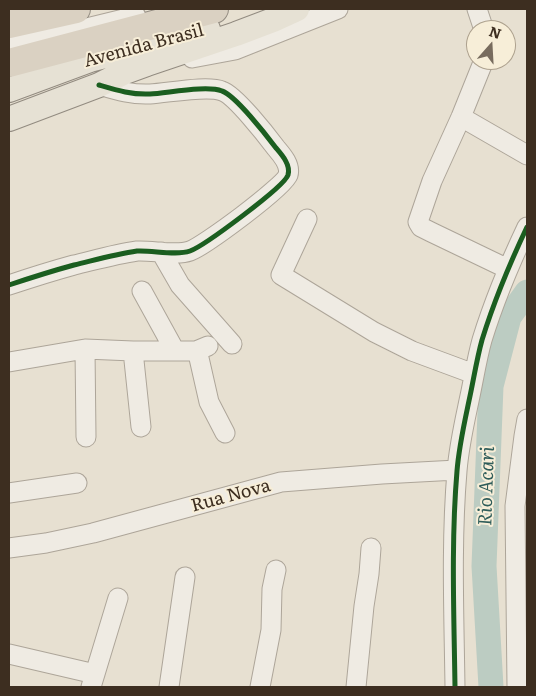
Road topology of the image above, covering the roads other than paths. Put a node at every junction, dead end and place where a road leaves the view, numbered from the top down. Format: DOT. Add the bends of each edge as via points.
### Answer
graph roads {
  1 [pos="76,9"];
  2 [pos="128,9"];
  3 [pos="164,9"];
  4 [pos="214,9"];
  5 [pos="282,9"];
  6 [pos="297,9"];
  7 [pos="338,9"];
  8 [pos="9,24"];
  9 [pos="9,39"];
  10 [pos="9,47"];
  11 [pos="163,59"];
  12 [pos="9,63"];
  13 [pos="480,70"];
  14 [pos="99,85"];
  15 [pos="9,90"];
  16 [pos="460,117"];
  17 [pos="9,119"];
  18 [pos="527,155"];
  19 [pos="307,219"];
  20 [pos="527,227"];
  21 [pos="161,252"];
  22 [pos="508,269"];
  23 [pos="9,285"];
  24 [pos="142,291"];
  25 [pos="232,344"];
  26 [pos="84,349"];
  27 [pos="175,351"];
  28 [pos="133,352"];
  29 [pos="9,362"];
  30 [pos="474,374"];
  31 [pos="527,419"];
  32 [pos="141,427"];
  33 [pos="225,433"];
  34 [pos="86,436"];
  35 [pos="457,470"];
  36 [pos="77,484"];
  37 [pos="9,493"];
  38 [pos="521,541"];
  39 [pos="9,548"];
  40 [pos="371,548"];
  41 [pos="276,570"];
  42 [pos="185,577"];
  43 [pos="118,598"];
  44 [pos="9,654"];
  45 [pos="93,681"];
  46 [pos="170,687"];
  47 [pos="260,687"];
  48 [pos="356,687"];
  49 [pos="455,687"];
  50 [pos="517,687"];
  1 -- 8 [label="highway"];
  2 -- 9 [label="street"];
  3 -- 10 [label="street"];
  4 -- 12 [label="highway, Avenida Brasil"];
  5 -- 15 [label="main road, Avenida Brasil" via="90,60"];
  6 -- 11 [label="main road"];
  7 -- 11 [label="street" via="234,50 194,58"];
  11 -- 14 [label="main road"];
  13 -- 16 [label="street"];
  14 -- 17 [label="main road"];
  14 -- 21 [label="street" via="131,94 216,89 225,92 284,157 288,166 286,179 270,194 201,245 190,251"];
  16 -- 18 [label="street"];
  16 -- 22 [label="street" via="418,222 421,227"];
  19 -- 30 [label="street" via="281,275 374,332"];
  20 -- 22 [label="street"];
  21 -- 23 [label="street" via="138,251 104,257"];
  21 -- 25 [label="street" via="180,284"];
  22 -- 30 [label="street" via="491,312"];
  24 -- 27 [label="street"];
  26 -- 28 [label="street"];
  26 -- 29 [label="street"];
  26 -- 34 [label="street"];
  27 -- 28 [label="street"];
  27 -- 33 [label="street" via="202,349 199,358 209,402"];
  28 -- 32 [label="street"];
  30 -- 35 [label="street"];
  31 -- 38 [label="street" via="515,506"];
  35 -- 39 [label="street, Rua Nova" via="281,482 93,533"];
  35 -- 49 [label="street"];
  36 -- 37 [label="street"];
  38 -- 50 [label="street"];
  40 -- 48 [label="street"];
  41 -- 47 [label="street" via="271,630"];
  42 -- 46 [label="street"];
  43 -- 45 [label="street"];
  44 -- 45 [label="street"];
}
